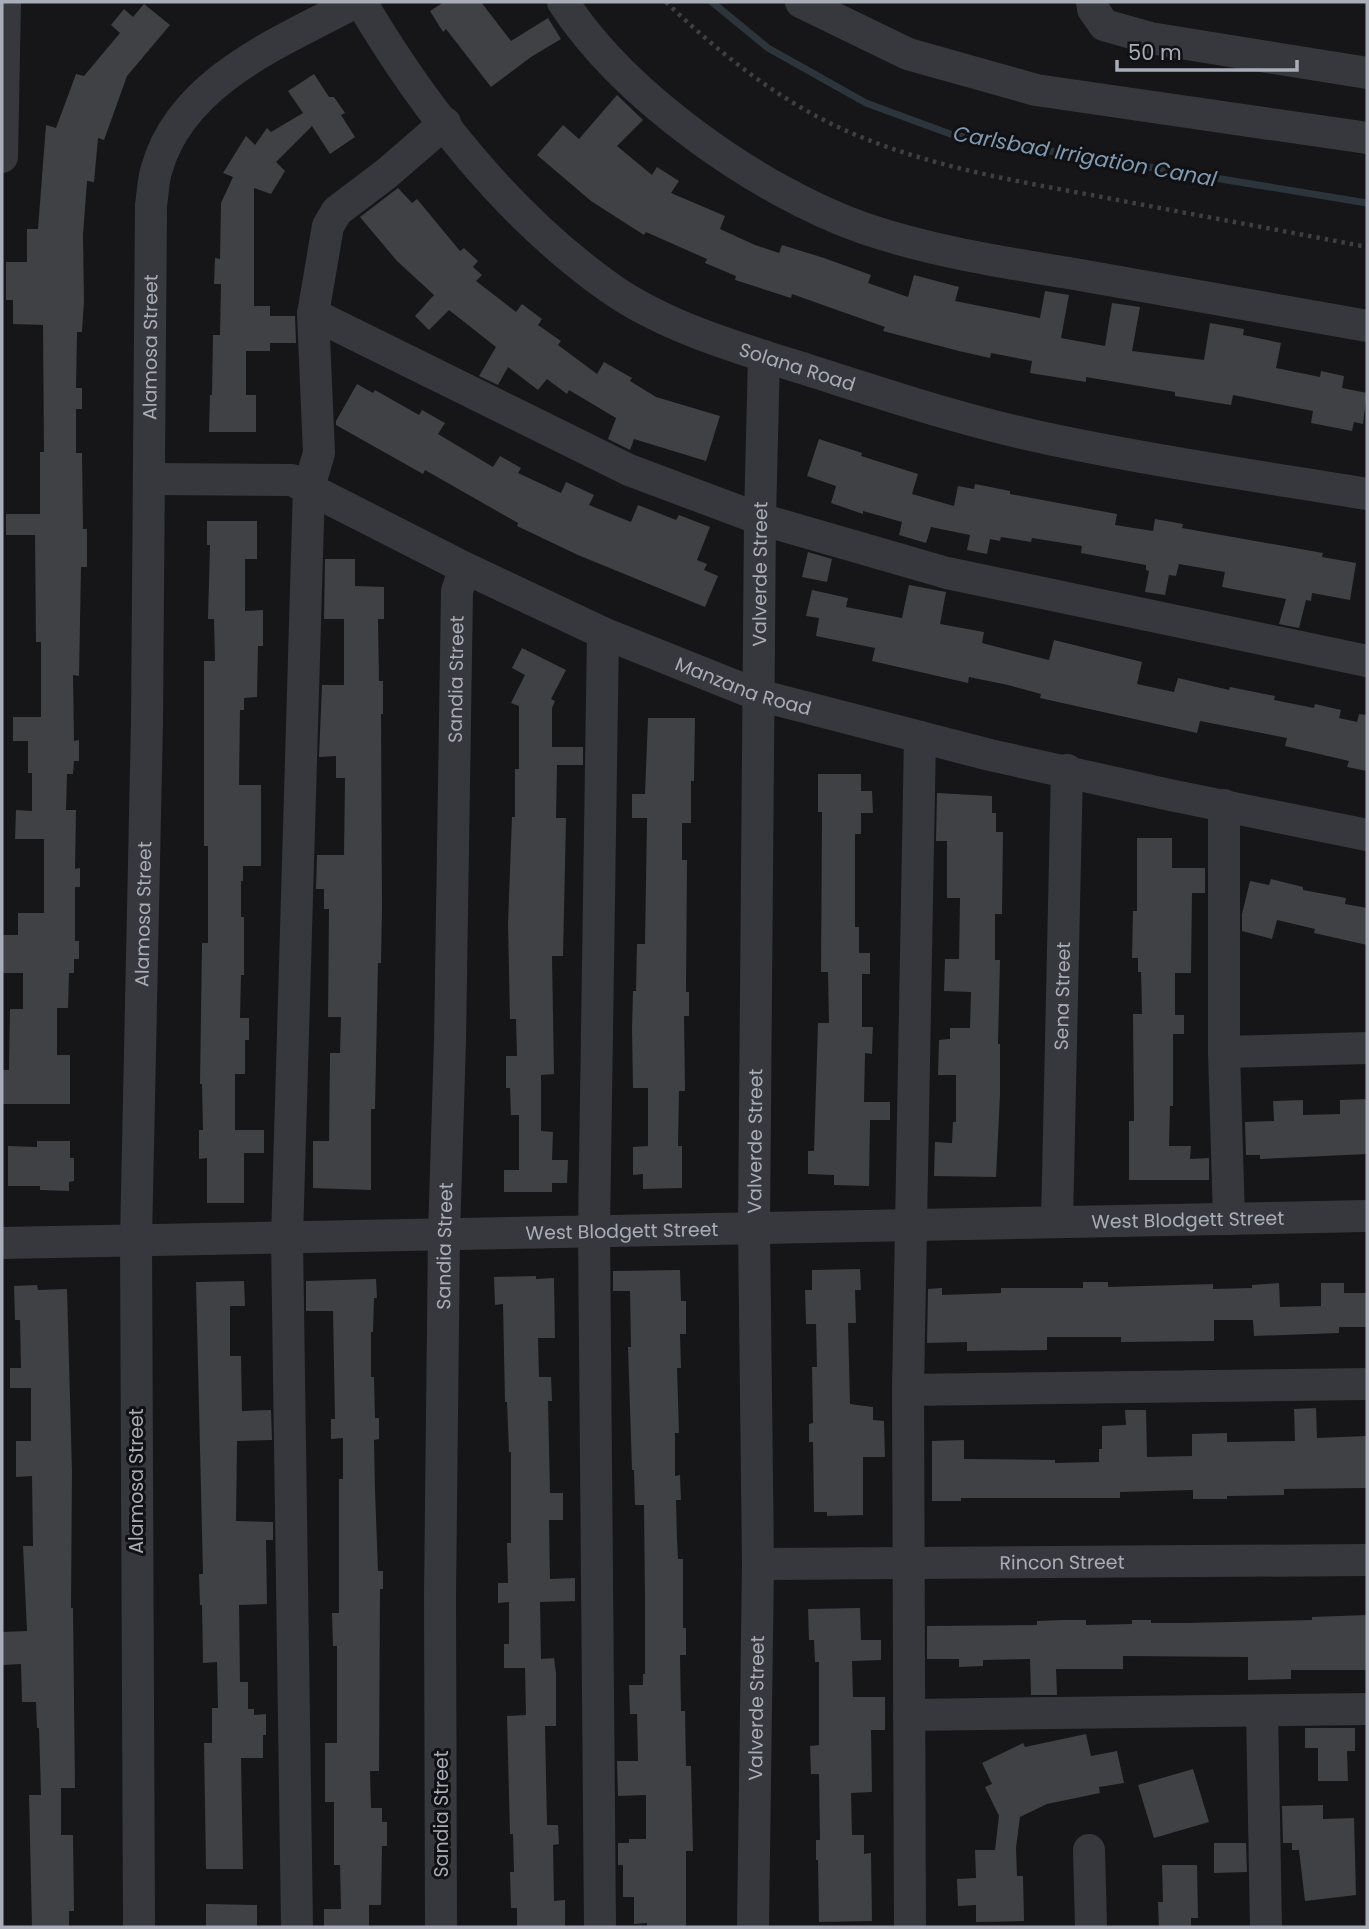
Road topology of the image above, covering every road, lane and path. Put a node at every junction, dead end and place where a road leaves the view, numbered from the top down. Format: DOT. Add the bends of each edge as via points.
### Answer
graph roads {
  1 [pos="5,2"];
  2 [pos="359,2"];
  3 [pos="563,2"];
  4 [pos="666,2"];
  5 [pos="801,2"];
  6 [pos="1092,2"];
  7 [pos="1367,73"];
  8 [pos="445,123"];
  9 [pos="1367,138"];
  10 [pos="2,157"];
  11 [pos="1367,247"];
  12 [pos="313,314"];
  13 [pos="1367,326"];
  14 [pos="764,356"];
  15 [pos="149,479"];
  16 [pos="309,487"];
  17 [pos="1367,494"];
  18 [pos="760,519"];
  19 [pos="466,568"];
  20 [pos="603,633"];
  21 [pos="1367,661"];
  22 [pos="758,695"];
  23 [pos="920,737"];
  24 [pos="1067,770"];
  25 [pos="1224,805"];
  26 [pos="1367,835"];
  27 [pos="1367,1048"];
  28 [pos="1224,1052"];
  29 [pos="1367,1216"];
  30 [pos="1230,1219"];
  31 [pos="1057,1222"];
  32 [pos="912,1223"];
  33 [pos="754,1228"];
  34 [pos="594,1231"];
  35 [pos="444,1235"];
  36 [pos="287,1238"];
  37 [pos="136,1240"];
  38 [pos="2,1243"];
  39 [pos="1367,1384"];
  40 [pos="908,1390"];
  41 [pos="1367,1560"];
  42 [pos="907,1563"];
  43 [pos="758,1564"];
  44 [pos="1367,1709"];
  45 [pos="1262,1712"];
  46 [pos="909,1716"];
  47 [pos="1089,1850"];
  48 [pos="139,1927"];
  49 [pos="297,1927"];
  50 [pos="441,1927"];
  51 [pos="600,1927"];
  52 [pos="753,1927"];
  53 [pos="910,1927"];
  54 [pos="1091,1927"];
  55 [pos="1266,1927"];
  1 -- 10 [label="street"];
  2 -- 8 [label="street, Solana Road"];
  2 -- 15 [label="street, Alamosa Street" via="230,73 190,107 164,147 151,205"];
  3 -- 13 [label="street" via="616,66 659,107 751,173 862,228 981,258"];
  4 -- 11 [label="path" via="747,70 803,108 860,137 1038,185"];
  5 -- 9 [label="street" via="908,54 1036,90"];
  6 -- 7 [label="street" via="1104,25 1150,38"];
  8 -- 12 [label="street" via="331,218"];
  8 -- 14 [label="street, Solana Road" via="524,217 556,248 613,290 691,330"];
  12 -- 16 [label="street" via="319,453"];
  12 -- 18 [label="street" via="619,466"];
  14 -- 17 [label="street, Solana Road" via="1053,440"];
  14 -- 18 [label="street, Valverde Street"];
  15 -- 16 [label="street, Manzana Road" via="292,480"];
  15 -- 37 [label="street, Alamosa Street"];
  16 -- 19 [label="street, Manzana Road"];
  16 -- 36 [label="street"];
  18 -- 21 [label="street" via="947,573"];
  18 -- 22 [label="street, Valverde Street"];
  19 -- 20 [label="street, Manzana Road"];
  19 -- 35 [label="street, Sandia Street" via="457,591"];
  20 -- 22 [label="street, Manzana Road"];
  20 -- 34 [label="street"];
  22 -- 23 [label="street, Manzana Road"];
  22 -- 33 [label="street, Valverde Street"];
  23 -- 24 [label="street, Manzana Road"];
  23 -- 32 [label="street"];
  24 -- 25 [label="street, Manzana Road"];
  24 -- 31 [label="street, Sena Street"];
  25 -- 26 [label="street, Manzana Road"];
  25 -- 28 [label="street"];
  27 -- 28 [label="street"];
  28 -- 30 [label="street"];
  29 -- 30 [label="street, West Blodgett Street"];
  30 -- 31 [label="street, West Blodgett Street"];
  31 -- 32 [label="street, West Blodgett Street"];
  32 -- 33 [label="street, West Blodgett Street"];
  32 -- 40 [label="street"];
  33 -- 34 [label="street, West Blodgett Street"];
  33 -- 43 [label="street, Valverde Street"];
  34 -- 35 [label="street, West Blodgett Street"];
  34 -- 51 [label="street"];
  35 -- 36 [label="street, West Blodgett Street"];
  35 -- 50 [label="street, Sandia Street"];
  36 -- 37 [label="street, West Blodgett Street"];
  36 -- 49 [label="street"];
  37 -- 38 [label="street, West Blodgett Street"];
  37 -- 48 [label="street, Alamosa Street"];
  39 -- 40 [label="street"];
  40 -- 42 [label="street"];
  41 -- 42 [label="street, Rincon Street"];
  42 -- 43 [label="street, Rincon Street"];
  42 -- 46 [label="street"];
  43 -- 52 [label="street, Valverde Street"];
  44 -- 45 [label="street"];
  45 -- 46 [label="street"];
  45 -- 55 [label="street"];
  46 -- 53 [label="street"];
  47 -- 54 [label="street"];
}
